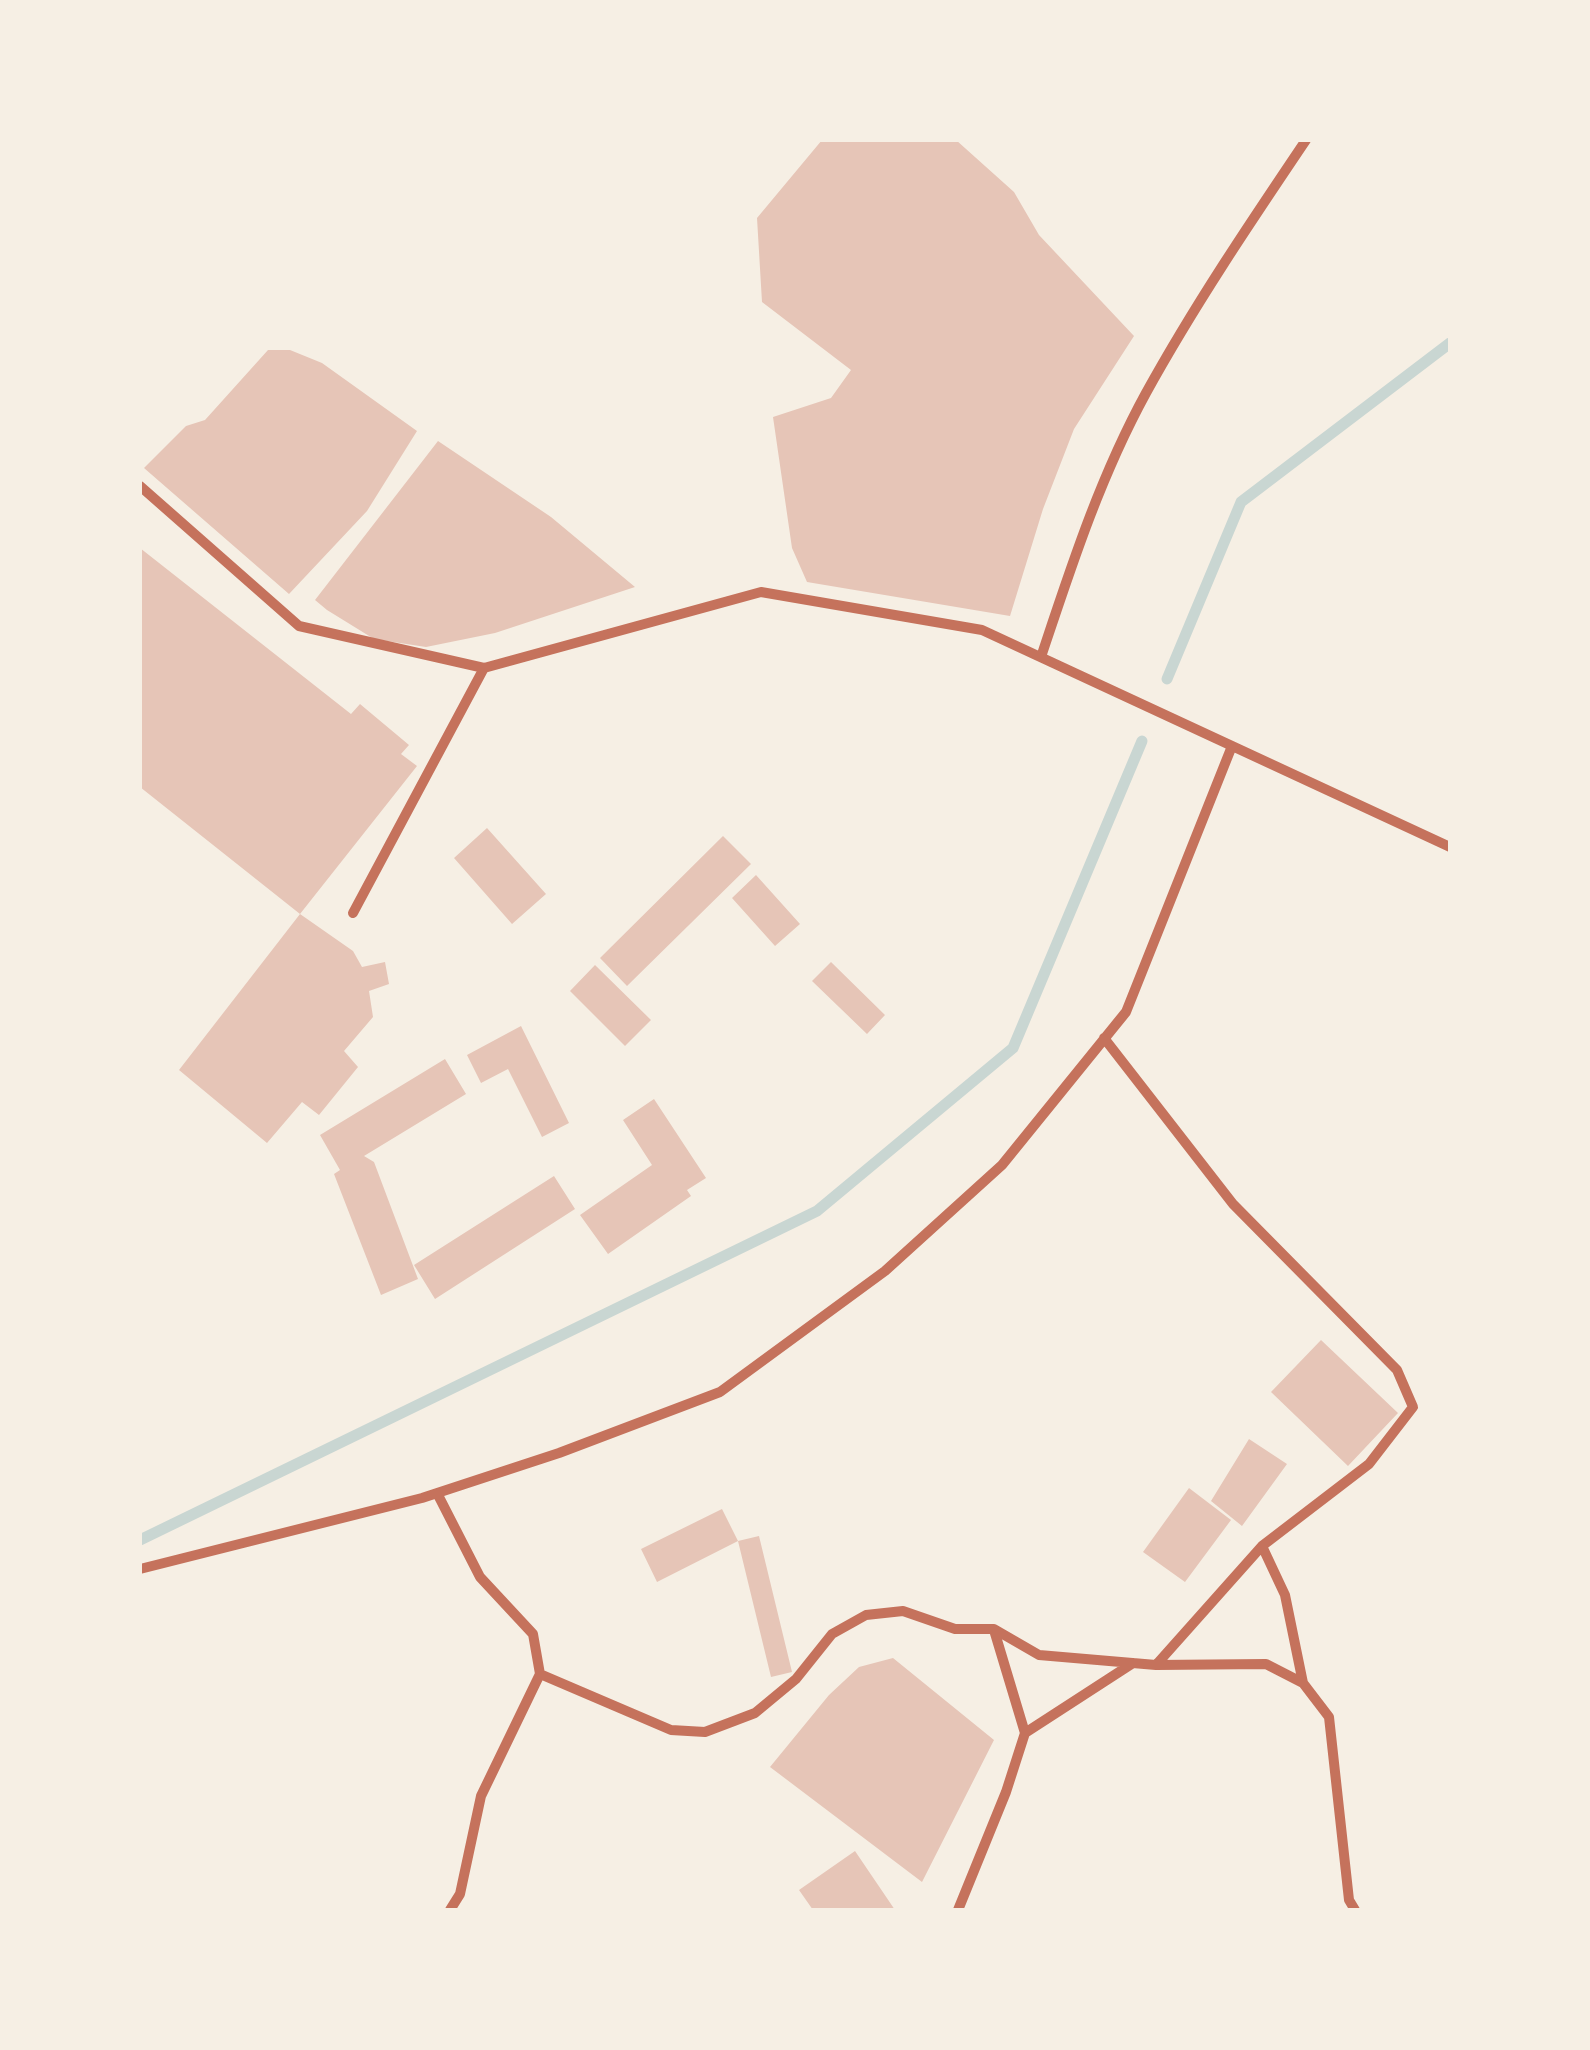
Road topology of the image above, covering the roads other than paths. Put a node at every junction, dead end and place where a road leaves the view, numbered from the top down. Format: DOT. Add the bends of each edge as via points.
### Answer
graph roads {
  1 [pos="1306,140"];
  2 [pos="140,486"];
  3 [pos="1040,657"];
  4 [pos="484,668"];
  5 [pos="1232,746"];
  6 [pos="1450,847"];
  7 [pos="353,914"];
  8 [pos="1104,1038"];
  9 [pos="437,1493"];
  10 [pos="1262,1546"];
  11 [pos="140,1569"];
  12 [pos="994,1629"];
  13 [pos="1134,1663"];
  14 [pos="1156,1665"];
  15 [pos="540,1674"];
  16 [pos="1303,1683"];
  17 [pos="1024,1733"];
  18 [pos="450,1910"];
  19 [pos="958,1910"];
  20 [pos="1355,1910"];
  1 -- 3 [label="street" via="1146,395 1088,518"];
  2 -- 4 [label="street" via="299,626"];
  3 -- 4 [label="street" via="982,630 762,592"];
  3 -- 5 [label="street"];
  4 -- 7 [label="street"];
  5 -- 6 [label="street"];
  5 -- 8 [label="street" via="1126,1012"];
  8 -- 9 [label="street" via="1002,1165 886,1271 720,1392"];
  8 -- 10 [label="street" via="1233,1204 1397,1370 1414,1407 1369,1464"];
  9 -- 11 [label="street"];
  9 -- 15 [label="street" via="480,1577 532,1634"];
  10 -- 14 [label="street"];
  10 -- 16 [label="street" via="1285,1594"];
  12 -- 13 [label="street" via="1039,1654"];
  12 -- 15 [label="street" via="955,1628 903,1611 866,1615 832,1634 796,1679 755,1713 706,1732 671,1730"];
  12 -- 17 [label="street"];
  13 -- 14 [label="street"];
  13 -- 17 [label="street"];
  14 -- 16 [label="street" via="1266,1664"];
  15 -- 18 [label="street" via="481,1796 460,1894"];
  16 -- 20 [label="street" via="1328,1717"];
  17 -- 19 [label="street"];
}
